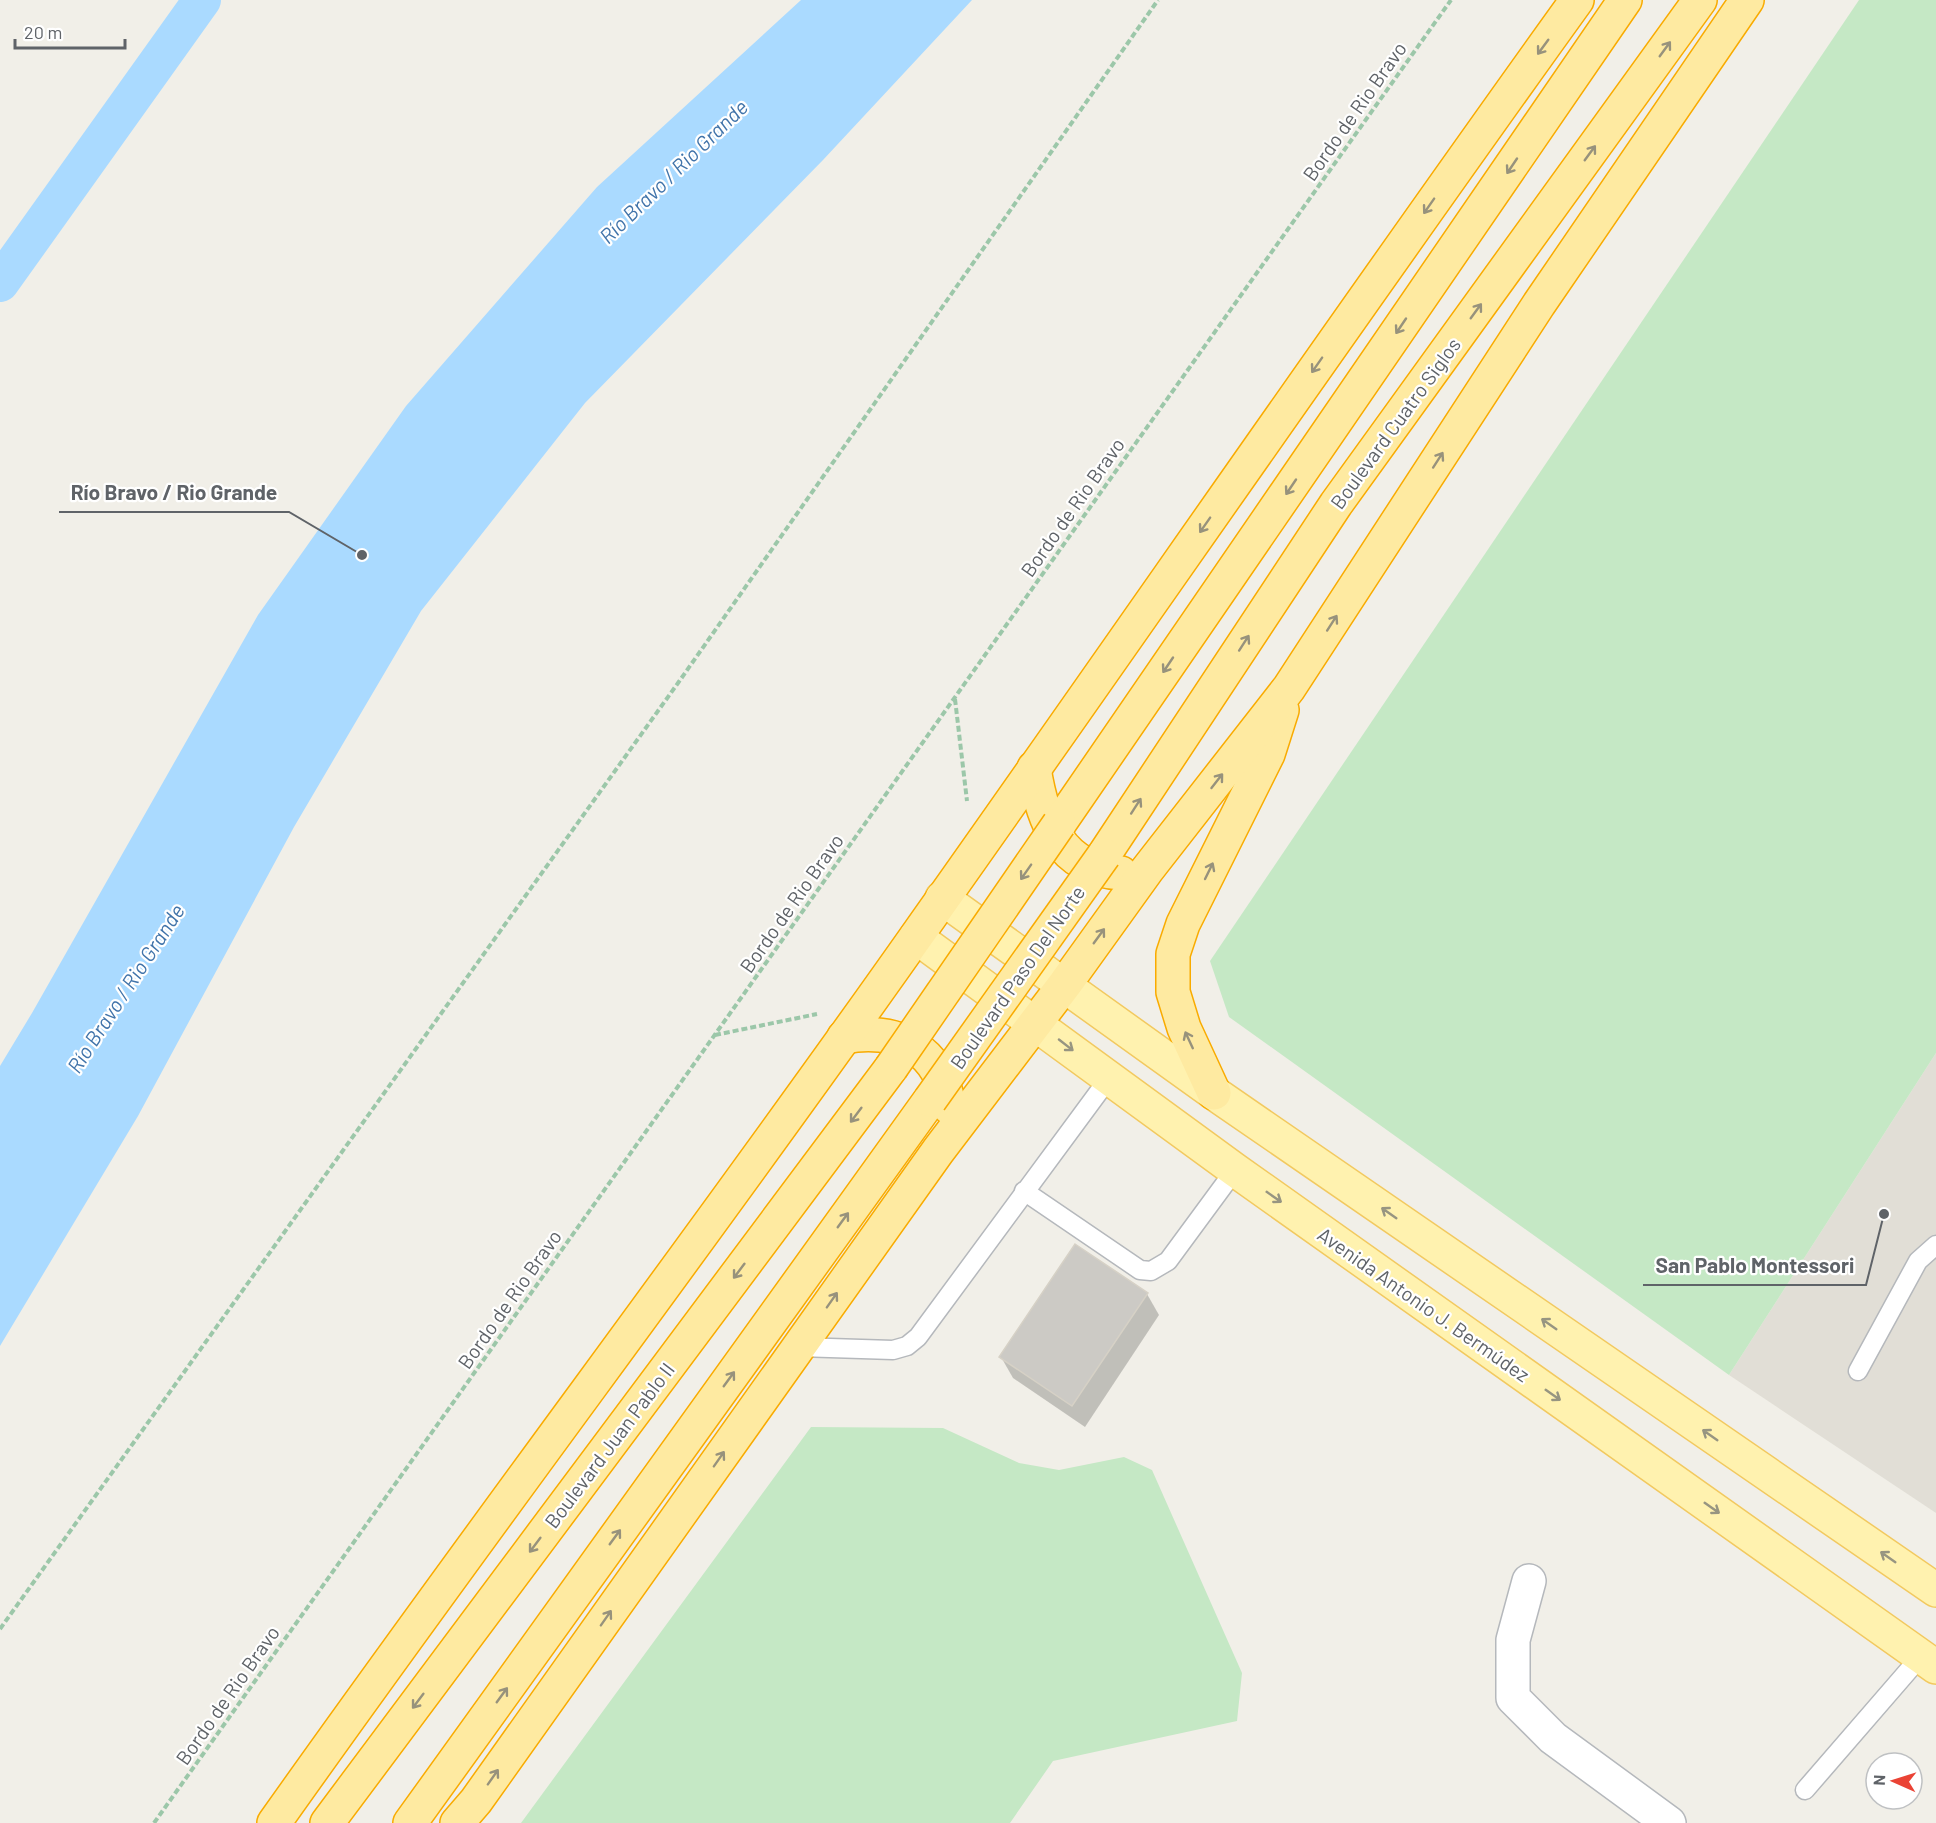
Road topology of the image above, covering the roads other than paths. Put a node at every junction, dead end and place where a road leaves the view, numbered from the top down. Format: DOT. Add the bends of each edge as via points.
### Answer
graph roads {
  1 [pos="1577,0"];
  2 [pos="1625,0"];
  3 [pos="1700,0"];
  4 [pos="1747,0"];
  5 [pos="1290,688"];
  6 [pos="1034,768"];
  7 [pos="1104,855"];
  8 [pos="1147,870"];
  9 [pos="942,898"];
  10 [pos="916,937"];
  11 [pos="1065,984"];
  12 [pos="1034,1021"];
  13 [pos="844,1037"];
  14 [pos="1109,1078"];
  15 [pos="1214,1093"];
  16 [pos="945,1141"];
  17 [pos="1235,1170"];
  18 [pos="1024,1191"];
  19 [pos="1936,1245"];
  20 [pos="798,1347"];
  21 [pos="1858,1371"];
  22 [pos="1529,1581"];
  23 [pos="1936,1590"];
  24 [pos="1929,1662"];
  25 [pos="1805,1790"];
  26 [pos="274,1823"];
  27 [pos="327,1823"];
  28 [pos="410,1823"];
  29 [pos="457,1823"];
  30 [pos="1669,1823"];
  1 -- 6 [label="highway, one-way"];
  2 -- 27 [label="highway, Boulevard Juan Pablo II, one-way, bridge" via="891,1068"];
  7 -- 3 [label="highway, Boulevard Cuatro Siglos, one-way" via="1336,504"];
  5 -- 4 [label="highway, one-way" via="1539,304"];
  8 -- 5 [label="highway, one-way"];
  15 -- 5 [label="highway, one-way" via="1176,1001 1173,954 1183,924 1268,754"];
  6 -- 8 [label="highway" via="1039,800 1063,847 1090,867 1105,872"];
  6 -- 9 [label="highway"];
  28 -- 7 [label="highway, Boulevard Paso Del Norte, one-way, bridge"];
  11 -- 8 [label="highway, one-way"];
  9 -- 10 [label="highway"];
  9 -- 11 [label="main road"];
  10 -- 12 [label="main road, Avenida Antonio J. Bermúdez"];
  10 -- 13 [label="highway"];
  11 -- 12 [label="highway"];
  11 -- 15 [label="main road"];
  12 -- 14 [label="main road, Avenida Antonio J. Bermúdez, one-way"];
  12 -- 16 [label="highway"];
  13 -- 16 [label="highway" via="869,1032 895,1036 918,1048 935,1067 947,1090 950,1116"];
  13 -- 26 [label="highway" via="413,1625"];
  14 -- 17 [label="main road, Avenida Antonio J. Bermúdez"];
  14 -- 18 [label="lane"];
  23 -- 15 [label="main road, one-way"];
  20 -- 16 [label="highway, one-way"];
  17 -- 18 [label="lane" via="1168,1262 1151,1271 1140,1270"];
  17 -- 24 [label="main road, Avenida Antonio J. Bermúdez, one-way"];
  18 -- 20 [label="lane" via="918,1337 907,1346 875,1350"];
  19 -- 21 [label="lane" via="1918,1261"];
  29 -- 20 [label="highway, one-way"];
  22 -- 30 [label="street" via="1513,1640 1513,1698 1553,1738"];
  24 -- 25 [label="lane"];
}
